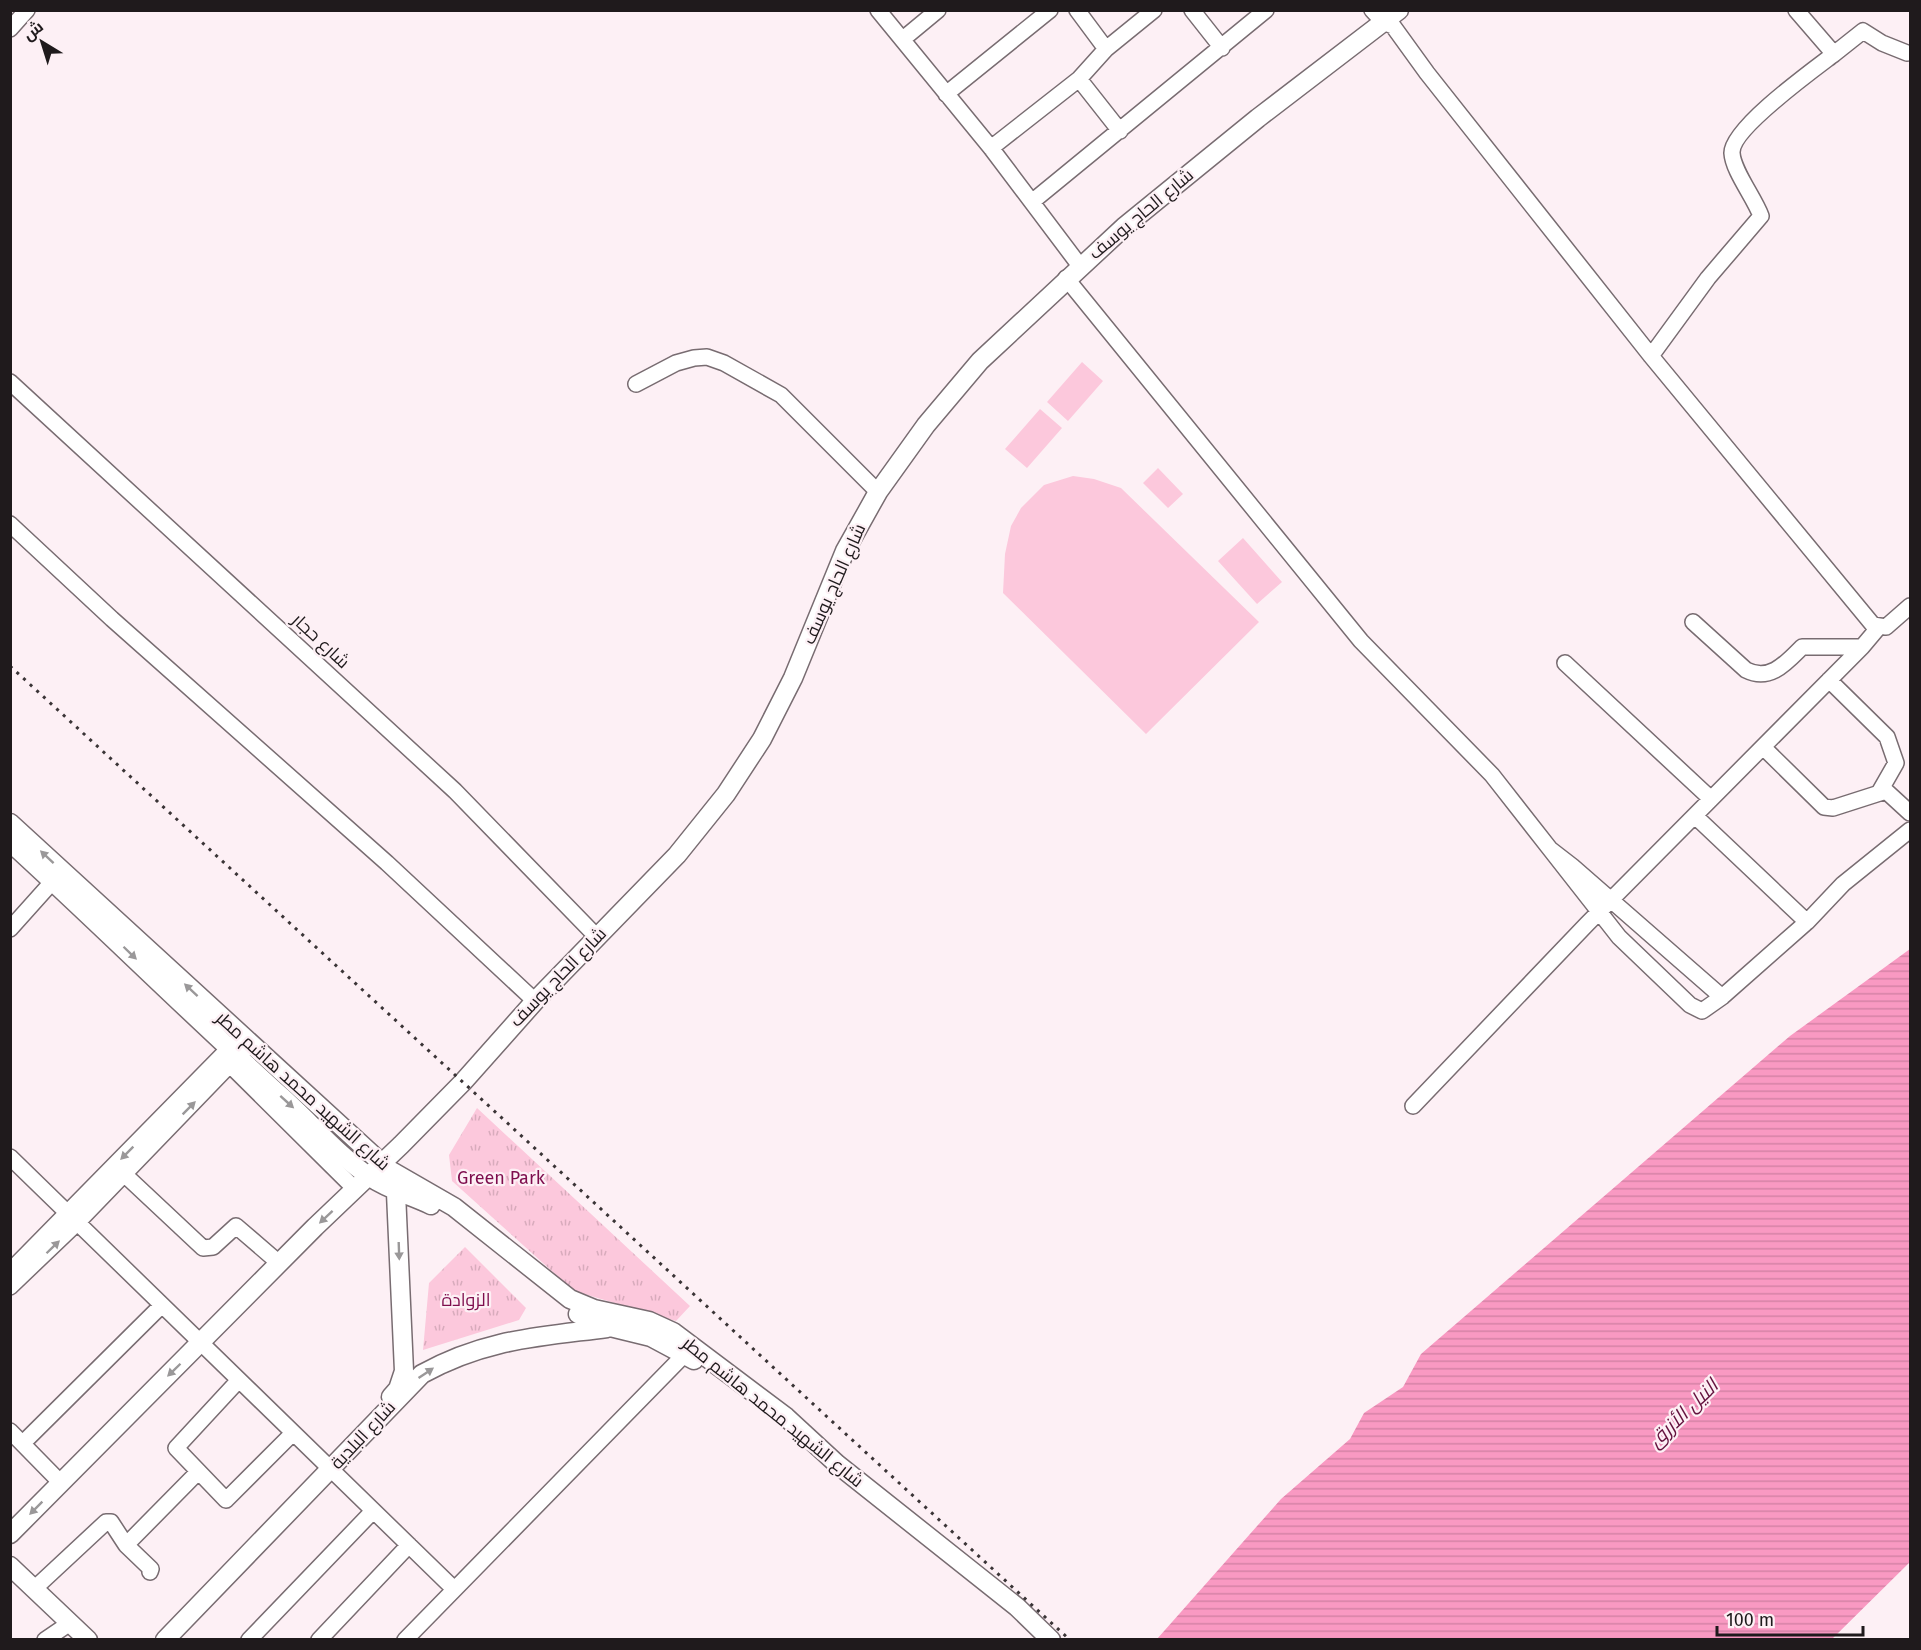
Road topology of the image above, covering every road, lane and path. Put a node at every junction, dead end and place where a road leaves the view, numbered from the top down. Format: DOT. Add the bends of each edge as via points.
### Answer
graph roads {
  1 [pos="27,10"];
  2 [pos="878,10"];
  3 [pos="938,10"];
  4 [pos="1050,10"];
  5 [pos="1077,10"];
  6 [pos="1155,10"];
  7 [pos="1192,10"];
  8 [pos="1266,10"];
  9 [pos="1399,10"];
  10 [pos="1796,11"];
  11 [pos="1377,16"];
  12 [pos="10,29"];
  13 [pos="903,39"];
  14 [pos="1222,48"];
  15 [pos="1106,49"];
  16 [pos="1907,52"];
  17 [pos="1834,54"];
  18 [pos="1078,79"];
  19 [pos="946,94"];
  20 [pos="1120,131"];
  21 [pos="991,148"];
  22 [pos="1033,201"];
  23 [pos="1073,272"];
  24 [pos="1651,356"];
  25 [pos="10,382"];
  26 [pos="636,384"];
  27 [pos="878,492"];
  28 [pos="10,524"];
  29 [pos="1911,606"];
  30 [pos="1693,622"];
  31 [pos="1878,627"];
  32 [pos="1862,647"];
  33 [pos="1565,663"];
  34 [pos="1829,680"];
  35 [pos="1763,747"];
  36 [pos="1880,791"];
  37 [pos="1711,799"];
  38 [pos="1911,813"];
  39 [pos="1695,816"];
  40 [pos="10,823"];
  41 [pos="1911,830"];
  42 [pos="10,842"];
  43 [pos="1550,849"];
  44 [pos="53,881"];
  45 [pos="1611,902"];
  46 [pos="1599,914"];
  47 [pos="1807,922"];
  48 [pos="10,929"];
  49 [pos="597,937"];
  50 [pos="1722,997"];
  51 [pos="535,1001"];
  52 [pos="238,1050"];
  53 [pos="1413,1106"];
  54 [pos="10,1157"];
  55 [pos="374,1169"];
  56 [pos="124,1174"];
  57 [pos="354,1189"];
  58 [pos="396,1192"];
  59 [pos="73,1217"];
  60 [pos="279,1263"];
  61 [pos="10,1271"];
  62 [pos="10,1287"];
  63 [pos="162,1305"];
  64 [pos="614,1327"];
  65 [pos="200,1343"];
  66 [pos="685,1354"];
  67 [pos="238,1381"];
  68 [pos="10,1431"];
  69 [pos="293,1433"];
  70 [pos="23,1443"];
  71 [pos="328,1467"];
  72 [pos="198,1472"];
  73 [pos="61,1483"];
  74 [pos="373,1510"];
  75 [pos="10,1534"];
  76 [pos="126,1545"];
  77 [pos="409,1545"];
  78 [pos="10,1566"];
  79 [pos="150,1572"];
  80 [pos="34,1589"];
  81 [pos="454,1589"];
  82 [pos="70,1623"];
  83 [pos="45,1640"];
  84 [pos="88,1640"];
  85 [pos="154,1640"];
  86 [pos="165,1640"];
  87 [pos="249,1640"];
  88 [pos="319,1640"];
  89 [pos="405,1640"];
  90 [pos="1041,1640"];
  91 [pos="1052,1640"];
  1 -- 12 [label="street"];
  2 -- 13 [label="street"];
  3 -- 13 [label="street"];
  4 -- 19 [label="street"];
  5 -- 15 [label="street"];
  6 -- 15 [label="street"];
  7 -- 14 [label="street"];
  8 -- 14 [label="street"];
  9 -- 11 [label="main road, شارع الحاج يوسف"];
  10 -- 17 [label="street"];
  11 -- 23 [label="main road, شارع الحاج يوسف"];
  11 -- 24 [label="street" via="1393,26"];
  13 -- 19 [label="street"];
  14 -- 20 [label="street"];
  15 -- 18 [label="street"];
  16 -- 17 [label="street" via="1863,31"];
  17 -- 24 [label="street" via="1738,136 1732,150 1734,165 1761,216 1708,278"];
  18 -- 20 [label="street"];
  18 -- 21 [label="street"];
  19 -- 21 [label="street"];
  20 -- 22 [label="street"];
  21 -- 22 [label="street"];
  22 -- 23 [label="street"];
  23 -- 27 [label="main road, شارع الحاج يوسف" via="980,361 926,424"];
  23 -- 43 [label="street" via="1353,632 1492,775"];
  24 -- 31 [label="street" via="1840,588"];
  25 -- 49 [label="street, شارع حجار" via="455,791"];
  26 -- 27 [label="street" via="694,358 707,357 724,363 781,395"];
  27 -- 49 [label="main road, شارع الحاج يوسف" via="845,551 793,678 762,739 726,794 677,855"];
  28 -- 51 [label="street"];
  29 -- 31 [label="street" via="1886,627"];
  30 -- 32 [label="street" via="1755,675 1779,669 1802,648"];
  31 -- 32 [label="street"];
  32 -- 34 [label="street"];
  33 -- 37 [label="street"];
  34 -- 35 [label="street"];
  34 -- 36 [label="street" via="1890,741 1896,763"];
  35 -- 36 [label="street" via="1824,807 1833,808"];
  35 -- 37 [label="street"];
  36 -- 38 [label="street" via="1889,792"];
  37 -- 39 [label="street"];
  39 -- 45 [label="street"];
  39 -- 47 [label="street"];
  52 -- 40 [label="main road, شارع الشهيد محمد هاشم مطر, one-way"];
  41 -- 47 [label="street" via="1843,884"];
  42 -- 44 [label="main road, شارع الشهيد محمد هاشم مطر"];
  43 -- 45 [label="street"];
  43 -- 46 [label="street"];
  44 -- 48 [label="street"];
  44 -- 52 [label="main road, شارع الشهيد محمد هاشم مطر, one-way"];
  45 -- 46 [label="street"];
  45 -- 50 [label="street"];
  46 -- 50 [label="street" via="1700,1011"];
  46 -- 53 [label="street"];
  47 -- 50 [label="street"];
  49 -- 51 [label="main road, شارع الحاج يوسف"];
  51 -- 55 [label="main road, شارع الحاج يوسف" via="463,1082"];
  52 -- 55 [label="main road, شارع الشهيد محمد هاشم مطر"];
  56 -- 52 [label="street, one-way"];
  52 -- 57 [label="street"];
  52 -- 59 [label="street, one-way"];
  54 -- 59 [label="street"];
  55 -- 57 [label="main road, شارع الحاج يوسف"];
  55 -- 58 [label="main road, شارع الشهيد محمد هاشم مطر"];
  55 -- 91 [label="main road, شارع الشهيد محمد هاشم مطر" via="453,1207 570,1299 594,1309 649,1321 673,1332 786,1417 837,1464 1017,1606"];
  56 -- 59 [label="street"];
  56 -- 60 [label="street" via="203,1248 213,1247 231,1228 240,1226"];
  57 -- 60 [label="main road, شارع الحاج يوسف, one-way"];
  58 -- 64 [label="main road, شارع الشهيد محمد هاشم مطر" via="430,1205 565,1308"];
  58 -- 71 [label="main road, شارع البلدية, one-way" via="404,1371 398,1389"];
  59 -- 61 [label="street"];
  62 -- 59 [label="street, one-way"];
  59 -- 63 [label="street"];
  60 -- 65 [label="main road, شارع الحاج يوسف"];
  63 -- 65 [label="street"];
  63 -- 70 [label="street"];
  64 -- 66 [label="main road, شارع الشهيد محمد هاشم مطر" via="651,1337"];
  71 -- 64 [label="main road, شارع البلدية, one-way" via="422,1374 452,1358 504,1342"];
  65 -- 67 [label="street"];
  65 -- 73 [label="main road, شارع الحاج يوسف, one-way"];
  66 -- 81 [label="street"];
  66 -- 90 [label="main road, شارع الشهيد محمد هاشم مطر" via="777,1423"];
  67 -- 69 [label="street"];
  67 -- 72 [label="street" via="176,1448"];
  68 -- 70 [label="street"];
  69 -- 71 [label="street"];
  69 -- 72 [label="street" via="228,1500"];
  70 -- 73 [label="street"];
  71 -- 74 [label="street"];
  71 -- 85 [label="main road, شارع البلدية"];
  71 -- 86 [label="main road, شارع البلدية"];
  72 -- 76 [label="street"];
  73 -- 75 [label="main road, شارع الحاج يوسف, one-way"];
  74 -- 77 [label="street"];
  74 -- 87 [label="street"];
  76 -- 79 [label="street"];
  76 -- 80 [label="street" via="111,1522 106,1522"];
  77 -- 81 [label="street"];
  77 -- 88 [label="street"];
  78 -- 80 [label="main road"];
  80 -- 82 [label="main road"];
  81 -- 89 [label="street"];
  82 -- 83 [label="street"];
  82 -- 84 [label="main road"];
}
